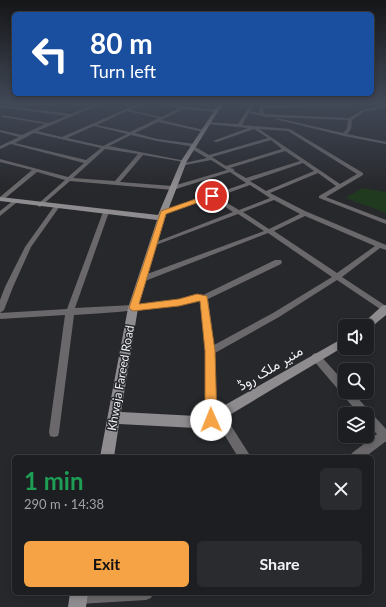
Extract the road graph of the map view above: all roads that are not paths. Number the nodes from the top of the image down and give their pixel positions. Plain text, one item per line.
1 (37, 130) edge
2 (80, 130) edge
3 (117, 130) edge
4 (139, 130) edge
5 (204, 130) edge
6 (245, 130) edge
7 (258, 130) edge
8 (290, 130) edge
9 (325, 130) edge
10 (348, 130) edge
11 (0, 131) edge
12 (34, 132) junction
13 (131, 134) junction
14 (344, 135) junction
15 (24, 137) junction
16 (63, 138) junction
17 (270, 139) junction
18 (215, 141) dead end
19 (11, 143) junction
20 (386, 143) edge
21 (193, 146) junction
22 (104, 147) junction
23 (0, 148) edge
24 (286, 149) junction
25 (141, 154) junction
26 (211, 157) junction
27 (304, 161) junction
28 (2, 162) edge
29 (87, 162) junction
30 (183, 163) junction
31 (229, 169) junction
32 (36, 170) junction
33 (318, 171) junction
34 (69, 178) junction
35 (249, 181) junction
36 (116, 183) junction
37 (340, 186) junction
38 (173, 188) junction
39 (266, 193) junction
40 (212, 196) junction
41 (275, 198) junction
42 (0, 199) edge
43 (14, 202) junction
44 (40, 205) junction
45 (57, 206) junction
46 (106, 212) junction
47 (238, 212) junction
48 (306, 213) junction
49 (0, 214) edge
50 (162, 215) junction
51 (386, 222) edge
52 (269, 231) junction
53 (154, 244) junction
54 (383, 246) edge
55 (278, 262) dead end
56 (337, 277) junction
57 (142, 280) junction
58 (204, 298) junction
59 (133, 308) junction
60 (0, 310) edge
61 (386, 310) edge
62 (70, 311) junction
63 (0, 316) edge
64 (374, 319) edge
65 (338, 345) edge
66 (210, 351) junction
67 (316, 357) junction
68 (338, 382) edge
69 (353, 399) edge
70 (359, 407) edge
71 (115, 418) junction
72 (215, 418) junction
73 (374, 423) edge
74 (54, 432) dead end
75 (385, 435) edge
76 (107, 455) edge
77 (244, 455) edge
78 (359, 455) edge
79 (123, 595) edge
80 (78, 599) edge

1 - 12 street
2 - 16 street
3 - 13 street
4 - 13 street
5 - 21 main road, Khwaja Fareed Road
6 - 18 street
7 - 17 street
8 - 37 street
9 - 14 street
10 - 14 street
11 - 15 street
12 - 15 street
12 - 16 street
13 - 21 street
13 - 22 street
14 - 20 street
15 - 19 street
16 - 22 street
17 - 24 street
17 - 26 street
19 - 23 street
19 - 29 street
21 - 26 street
21 - 30 main road, Khwaja Fareed Road
22 - 25 street
22 - 29 street
24 - 27 street
24 - 31 street
25 - 30 street
25 - 36 street
26 - 30 street
26 - 31 street
27 - 33 street
27 - 35 street
28 - 32 street
29 - 34 street
30 - 38 main road, Khwaja Fareed Road
31 - 35 street
31 - 38 street
32 - 34 street
32 - 42 street
33 - 37 street
33 - 39 street
34 - 36 street
34 - 44 street
35 - 39 street
35 - 40 street
36 - 38 street
37 - 51 street
38 - 50 main road, Khwaja Fareed Road
39 - 41 street
40 - 47 street
40 - 50 street
41 - 47 street
41 - 48 street
42 - 43 main road
43 - 44 main road
43 - 49 street
44 - 45 main road
45 - 46 main road
45 - 60 street
46 - 50 main road
46 - 62 street
47 - 52 street
47 - 53 street
48 - 52 street
48 - 54 street
50 - 53 main road, Khwaja Fareed Road
52 - 56 street
52 - 57 street
53 - 57 main road, Khwaja Fareed Road
54 - 56 street
55 - 58 street
56 - 61 street
56 - 66 street
57 - 59 main road, Khwaja Fareed Road
58 - 59 street
58 - 66 street
59 - 62 street
59 - 71 main road, Khwaja Fareed Road
61 - 64 main road
62 - 63 street
62 - 74 street
65 - 67 main road, منیر ملک روڈ
66 - 72 street
67 - 68 street
67 - 72 main road, منیر ملک روڈ
69 - 70 street
71 - 72 main road, منیر ملک روڈ
71 - 76 main road, Khwaja Fareed Road
72 - 77 street
73 - 75 street
75 - 78 street
79 - 80 street

